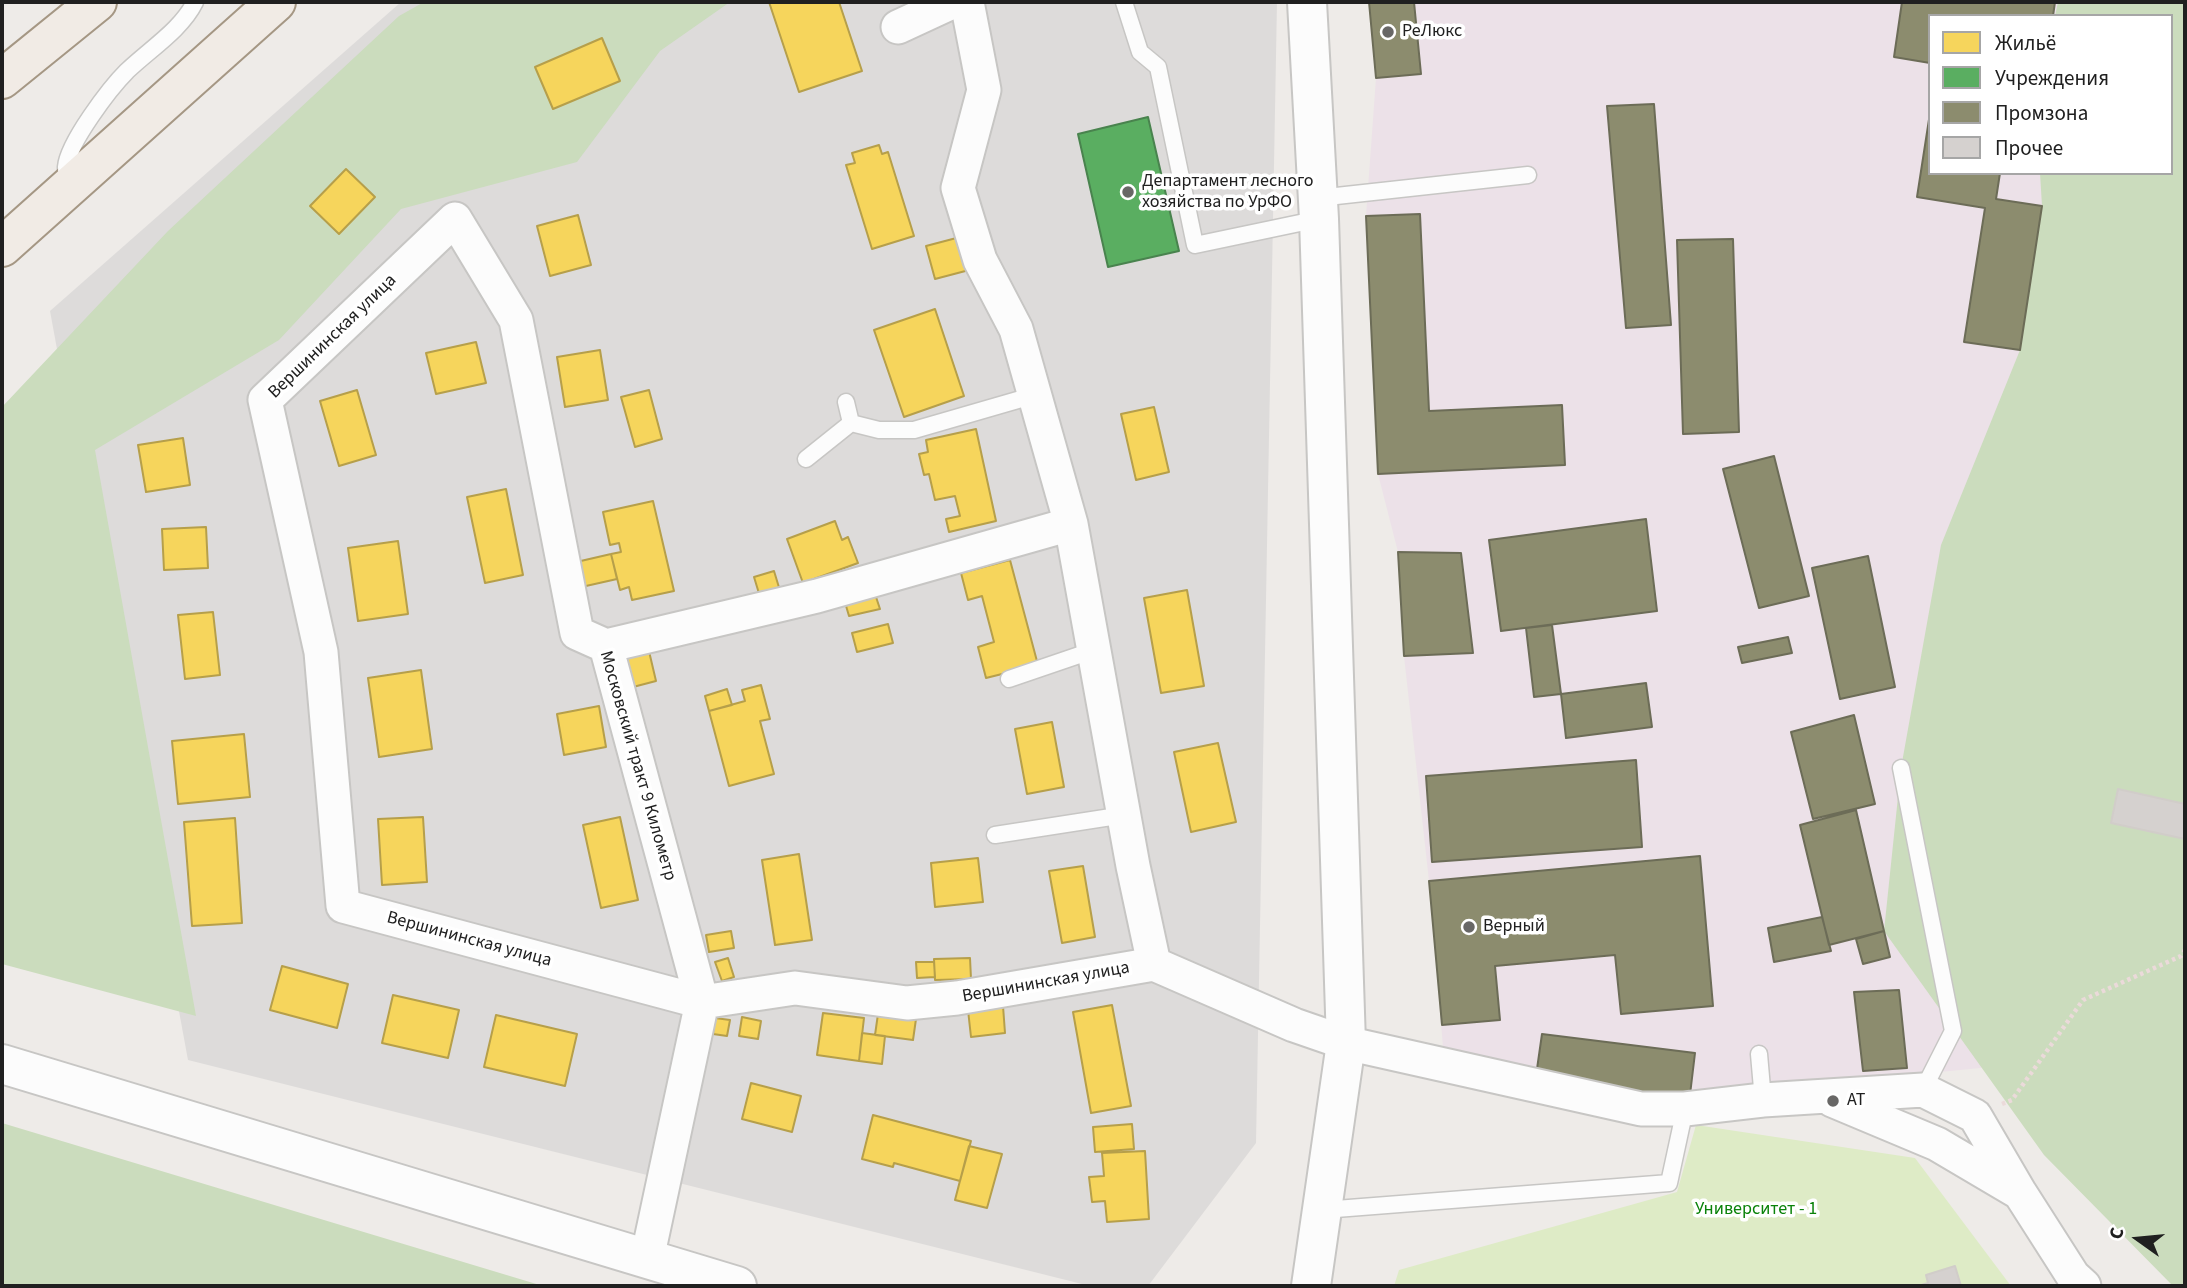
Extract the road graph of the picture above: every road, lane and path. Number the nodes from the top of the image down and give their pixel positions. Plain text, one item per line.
1 (97, 2) edge
2 (195, 2) edge
3 (276, 2) edge
4 (952, 2) edge
5 (967, 2) edge
6 (1124, 2) edge
7 (1307, 2) edge
8 (898, 27) dead end
9 (2, 79) edge
10 (1528, 175) dead end
11 (69, 189) junction
12 (1318, 208) junction
13 (455, 219) joint
14 (2, 247) edge
15 (1035, 395) junction
16 (846, 402) dead end
17 (851, 423) junction
18 (807, 459) dead end
19 (1071, 524) junction
20 (606, 646) junction
21 (1094, 650) junction
22 (1009, 678) dead end
23 (1901, 768) dead end
24 (1124, 814) junction
25 (995, 835) dead end
26 (2185, 950) edge
27 (1154, 964) junction
28 (702, 1002) junction
29 (1346, 1043) junction
30 (1759, 1054) dead end
31 (2, 1064) edge
32 (1923, 1090) junction
33 (1826, 1098) junction
34 (1763, 1100) junction
35 (1685, 1109) junction
36 (1975, 1116) junction
37 (2020, 1194) junction
38 (1323, 1210) junction
39 (647, 1259) junction
40 (737, 1286) edge
41 (1311, 1286) edge
42 (2084, 1286) edge

1 - 9 main road
2 - 11 lane
3 - 11 main road
4 - 8 street
5 - 15 street
6 - 12 lane
7 - 12 street
10 - 12 lane
11 - 14 main road
12 - 29 street
13 - 20 street, Московский тракт 9 Километр
13 - 28 street, Вершининская улица
15 - 17 lane
15 - 19 street
16 - 17 lane
17 - 18 lane
19 - 20 street
19 - 21 street
20 - 28 street, Московский тракт 9 Километр
21 - 22 lane
21 - 24 street
23 - 32 lane
24 - 25 lane
24 - 27 street
26 - 36 path
27 - 28 street, Вершининская улица
27 - 29 street, Вершининская улица
28 - 39 street, Московский тракт 9 Километр
29 - 35 street, Вершининская улица
29 - 38 street
30 - 34 lane
31 - 39 street
32 - 33 street, Вершининская улица
32 - 36 street
33 - 34 street, Вершининская улица
33 - 37 street
34 - 35 street, Вершининская улица
35 - 38 lane
36 - 37 street
37 - 42 street
38 - 41 street
39 - 40 street

